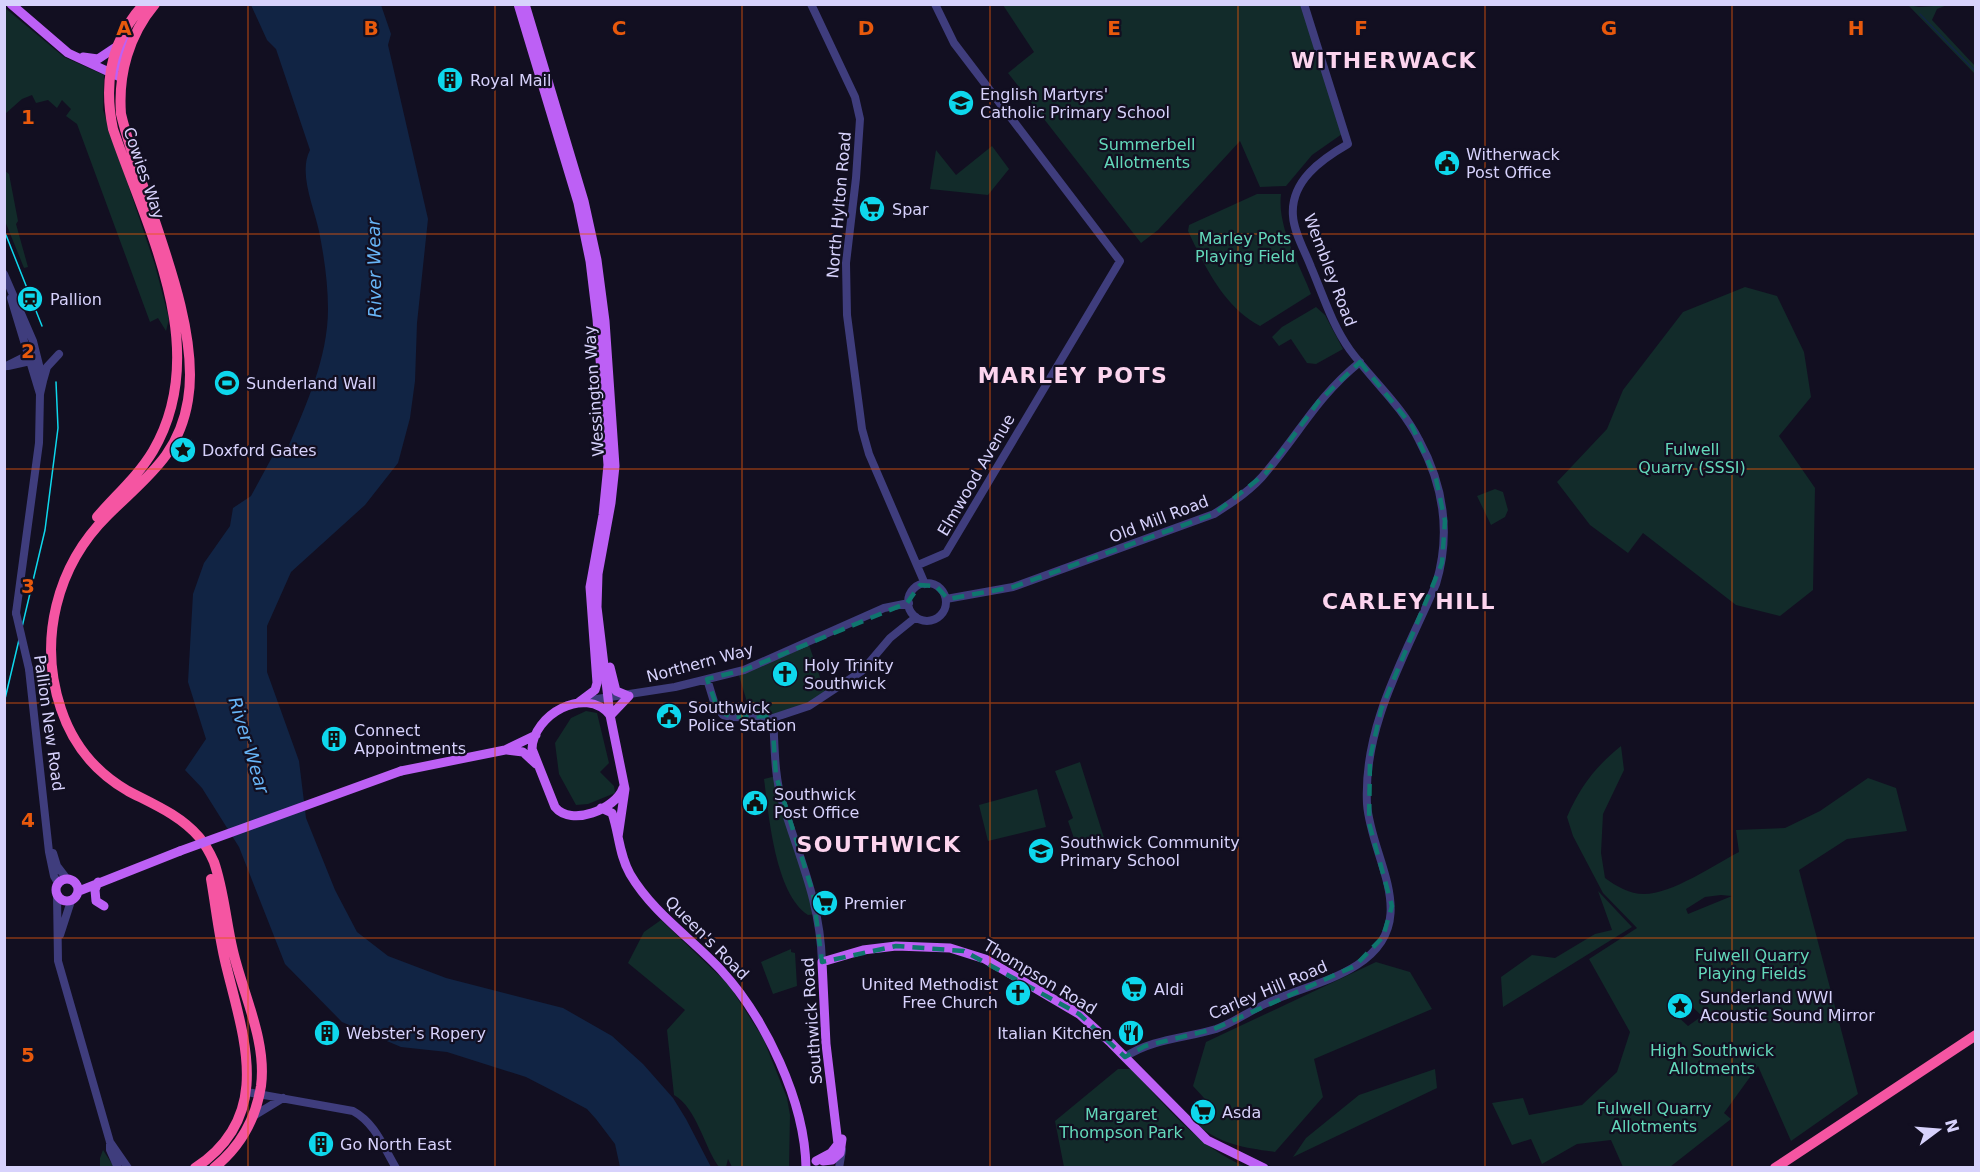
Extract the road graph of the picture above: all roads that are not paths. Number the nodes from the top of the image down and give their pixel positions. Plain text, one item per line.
1 (11, 4) edge
2 (518, 4) edge
3 (525, 4) edge
4 (811, 4) edge
5 (935, 4) edge
6 (1304, 4) edge
7 (150, 6) edge
8 (116, 47) junction
9 (64, 50) junction
10 (109, 72) junction
11 (122, 78) junction
12 (4, 274) edge
13 (10, 286) junction
14 (59, 354) dead end
15 (36, 355) junction
16 (184, 359) junction
17 (1360, 362) junction
18 (6, 366) edge
19 (43, 381) junction
20 (40, 394) junction
21 (918, 565) junction
22 (925, 584) junction
23 (946, 599) junction
24 (909, 603) junction
25 (916, 617) junction
26 (599, 628) junction
27 (707, 679) junction
28 (628, 696) junction
29 (608, 697) junction
30 (579, 702) junction
31 (610, 715) junction
32 (773, 718) junction
33 (536, 735) junction
34 (505, 750) junction
35 (540, 769) junction
36 (624, 783) junction
37 (601, 808) junction
38 (618, 837) junction
39 (119, 872) junction
40 (98, 882) junction
41 (70, 884) junction
42 (57, 895) junction
43 (71, 901) junction
44 (104, 906) dead end
45 (58, 942) junction
46 (1379, 945) joint
47 (822, 962) junction
48 (1976, 1035) edge
49 (1125, 1057) junction
50 (247, 1092) junction
51 (259, 1094) junction
52 (286, 1098) junction
53 (251, 1119) junction
54 (110, 1142) junction
55 (839, 1150) junction
56 (809, 1164) edge
57 (118, 1167) edge
58 (128, 1167) edge
59 (195, 1167) edge
60 (215, 1167) edge
61 (396, 1167) edge
62 (838, 1167) edge
63 (1264, 1167) edge
64 (1775, 1167) edge

1 - 9 main road
2 - 30 main road, Wessington Way
3 - 26 main road, Wessington Way
4 - 21 street, North Hylton Road
5 - 21 street, Elmwood Avenue
6 - 17 street, Wembley Road
7 - 8 highway, Cowies Way
7 - 10 main road
7 - 11 highway, Cowies Way
8 - 9 main road
8 - 10 highway, Cowies Way
9 - 10 main road
10 - 11 main road
10 - 16 highway, Cowies Way
11 - 16 highway, Cowies Way
12 - 13 street
13 - 15 street
13 - 15 street
14 - 19 street
15 - 18 street
15 - 19 street, Pallion New Road
15 - 20 street, Pallion New Road
16 - 50 highway
16 - 51 highway
17 - 23 street, Old Mill Road
17 - 46 street, Wembley Road
19 - 20 street, Pallion New Road
20 - 41 street, Pallion New Road, bridge
21 - 22 street, North Hylton Road
22 - 23 street
22 - 24 street
23 - 25 street
24 - 25 street
24 - 27 street, Northern Way
25 - 32 street
26 - 28 main road
26 - 29 main road, Wessington Way
27 - 28 street, Northern Way
27 - 32 street
28 - 29 street, Northern Way
28 - 31 main road
29 - 30 street, Northern Way
29 - 31 main road, Wessington Way
30 - 31 main road
30 - 33 main road, Northern Way
31 - 36 main road, Wessington Way
32 - 47 street, Southwick Road
33 - 34 main road, Northern Way
33 - 35 main road, Northern Way
34 - 35 main road
34 - 39 main road, Northern Way, bridge
35 - 37 main road
36 - 37 main road
36 - 38 main road, Wessington Way
37 - 38 main road, Queen's Road
38 - 56 main road, Queen's Road
39 - 40 main road
39 - 41 main road
40 - 41 main road
40 - 44 main road
41 - 42 main road
41 - 43 main road
42 - 43 main road
42 - 45 street
43 - 45 street
45 - 54 street
46 - 49 street, Carley Hill Road
47 - 49 main road, Thompson Road
47 - 55 main road, Southwick Road
48 - 64 highway
49 - 63 main road, Thompson Road
50 - 51 street
50 - 59 highway
51 - 52 street
51 - 53 highway
52 - 53 street
52 - 61 street
53 - 60 highway
54 - 57 street
54 - 58 street
55 - 56 main road
55 - 62 street

